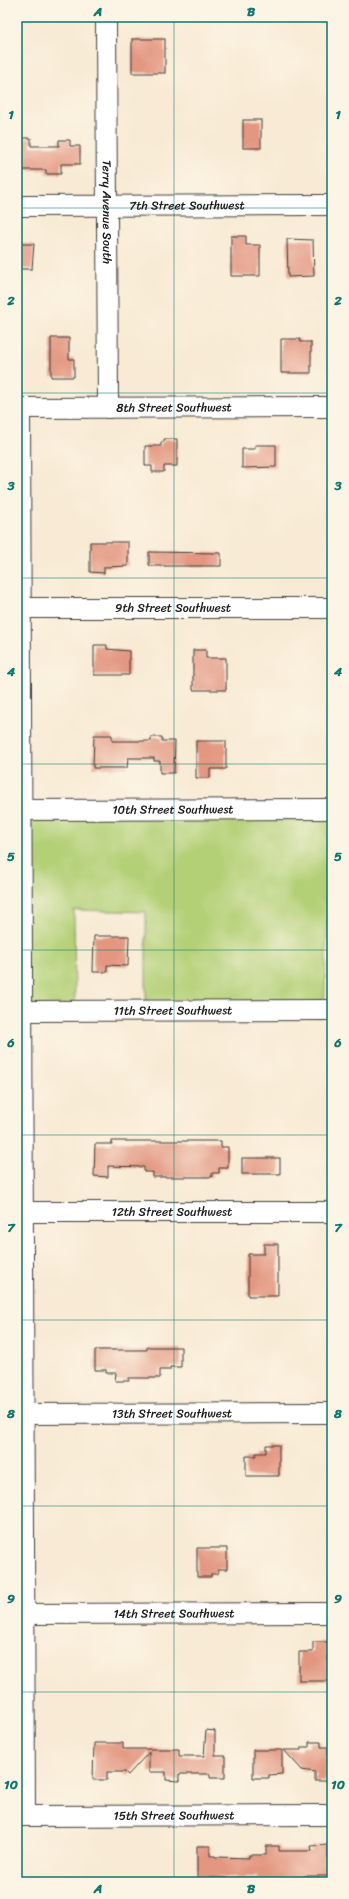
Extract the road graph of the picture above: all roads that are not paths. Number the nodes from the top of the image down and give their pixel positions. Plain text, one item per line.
1 (106, 17) edge
2 (332, 205) edge
3 (17, 206) edge
4 (107, 206) junction
5 (332, 407) edge
6 (19, 408) edge
7 (108, 408) junction
8 (19, 608) edge
9 (329, 608) dead end
10 (329, 809) dead end
11 (19, 810) edge
12 (329, 1010) dead end
13 (20, 1011) edge
14 (20, 1212) edge
15 (327, 1212) dead end
16 (326, 1413) dead end
17 (20, 1414) edge
18 (331, 1613) dead end
19 (21, 1614) edge
20 (331, 1815) edge
21 (21, 1816) edge

1 - 4 street, Terry Avenue South
2 - 4 street, 7th Street Southwest
3 - 4 street, 7th Street Southwest
4 - 7 street, Terry Avenue South
5 - 7 street, 8th Street Southwest
6 - 7 street, 8th Street Southwest
6 - 8 street
8 - 9 street, 9th Street Southwest
8 - 11 street
10 - 11 street, 10th Street Southwest
11 - 13 street
12 - 13 street, 11th Street Southwest
13 - 14 street
14 - 15 street, 12th Street Southwest
14 - 17 street
16 - 17 street, 13th Street Southwest
17 - 19 street
18 - 19 street, 14th Street Southwest
19 - 21 street
20 - 21 street, 15th Street Southwest

